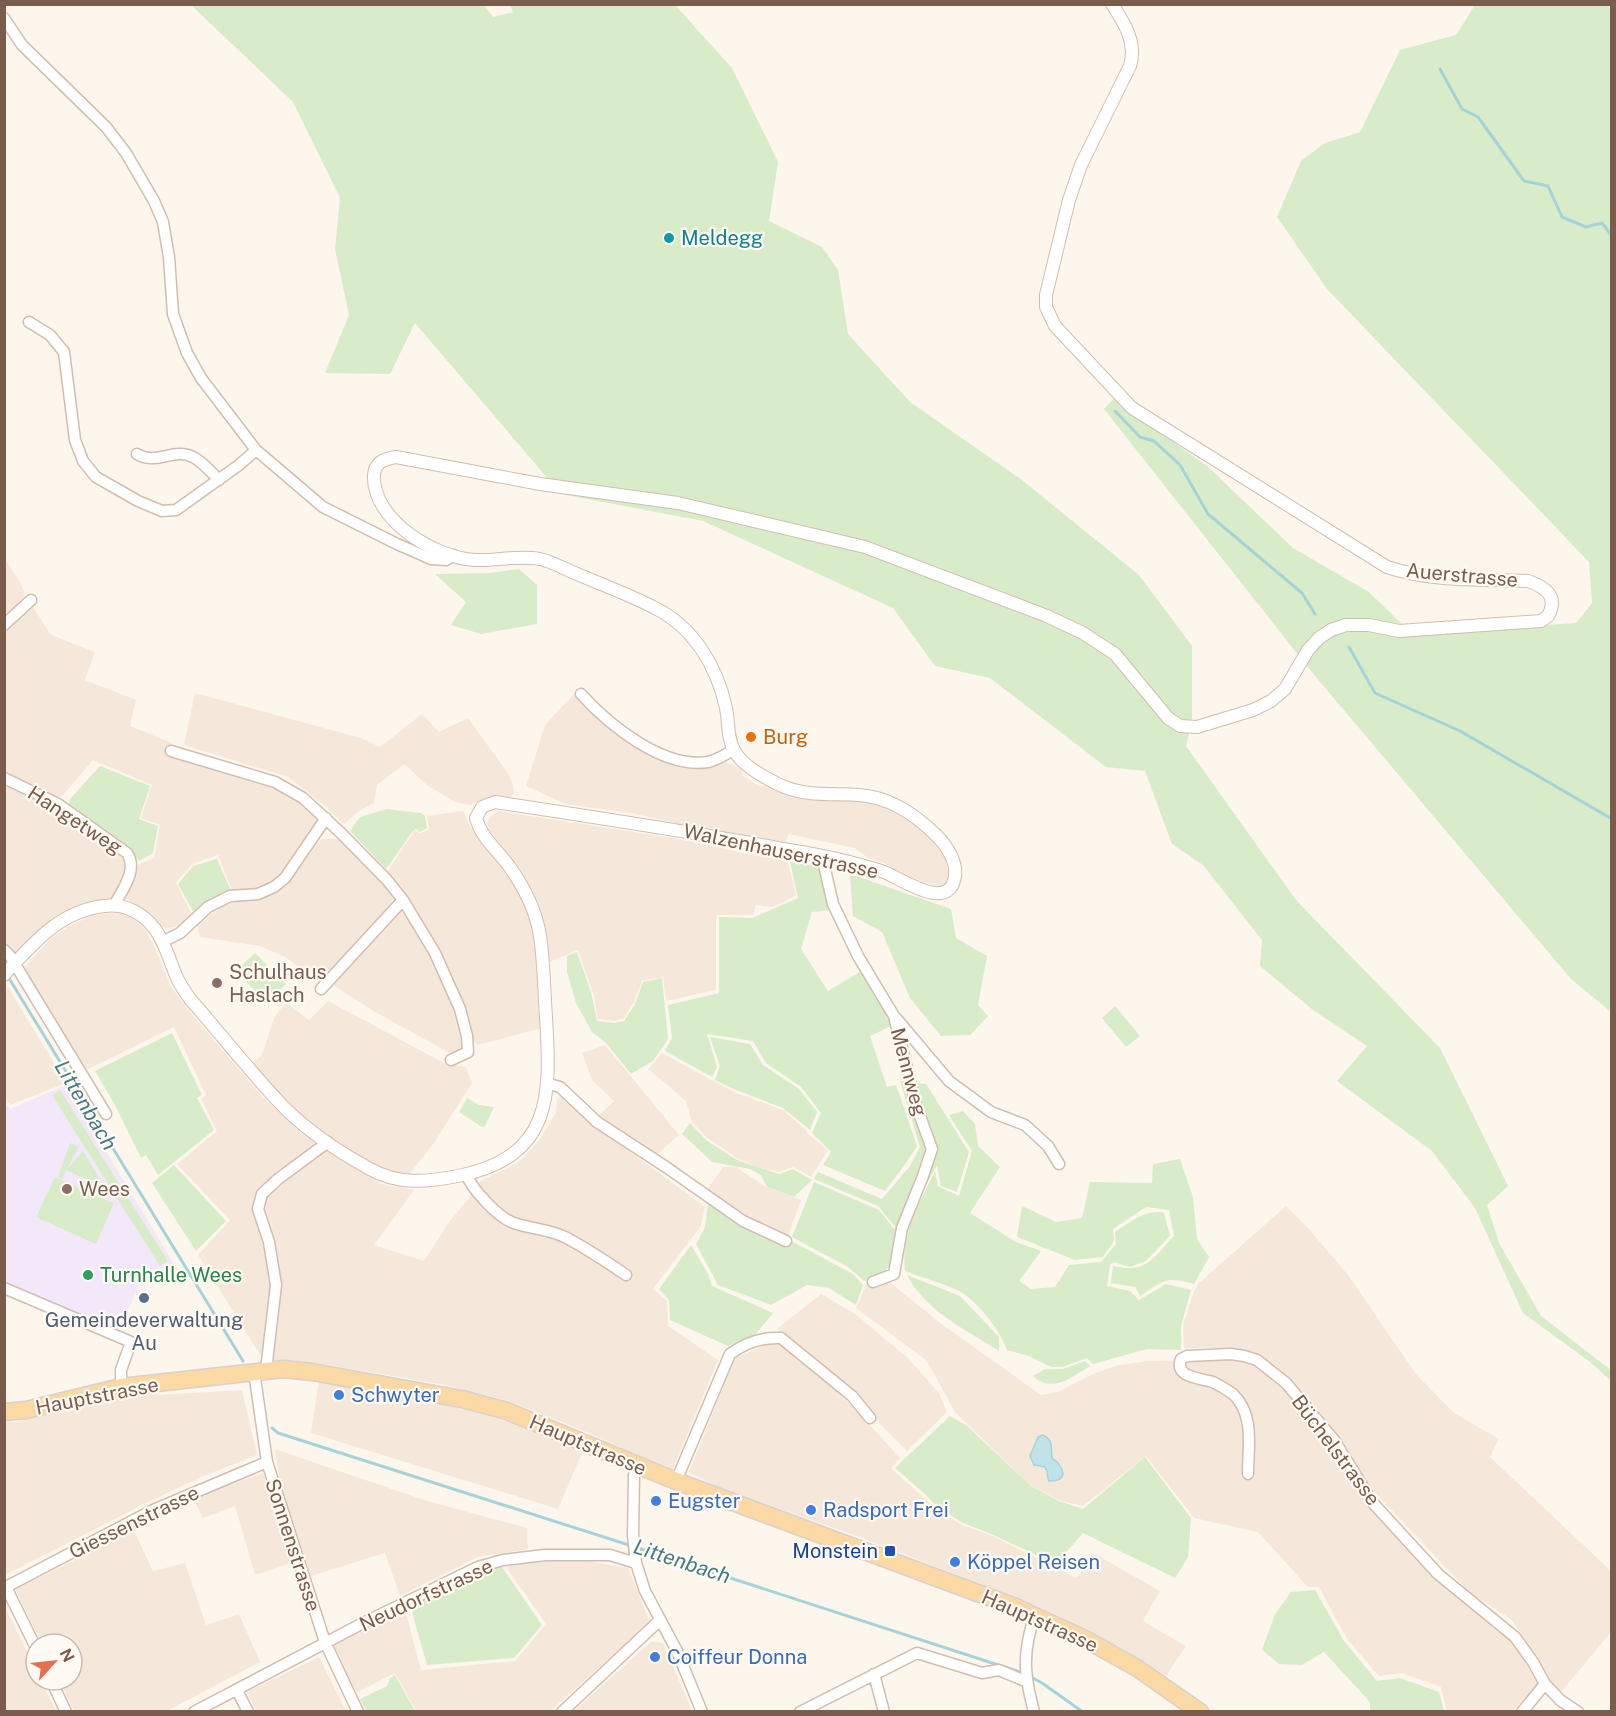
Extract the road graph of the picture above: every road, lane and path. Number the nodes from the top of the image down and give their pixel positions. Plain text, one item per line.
1 (1112, 4) edge
2 (4, 18) edge
3 (29, 322) dead end
4 (256, 450) junction
5 (137, 454) dead end
6 (219, 480) junction
7 (454, 555) junction
8 (31, 600) dead end
9 (4, 624) edge
10 (581, 694) dead end
11 (733, 750) junction
12 (171, 751) dead end
13 (4, 778) edge
14 (326, 818) junction
15 (825, 857) junction
16 (403, 900) junction
17 (115, 904) junction
18 (162, 942) junction
19 (4, 950) edge
20 (10, 969) edge
21 (321, 989) dead end
22 (894, 1016) junction
23 (451, 1060) dead end
24 (549, 1084) junction
25 (106, 1114) dead end
26 (328, 1142) junction
27 (1059, 1164) dead end
28 (466, 1174) junction
29 (786, 1241) dead end
30 (626, 1275) dead end
31 (873, 1282) dead end
32 (4, 1288) edge
33 (260, 1371) junction
34 (121, 1387) junction
35 (4, 1412) edge
36 (870, 1418) dead end
37 (267, 1462) junction
38 (637, 1466) junction
39 (1248, 1474) dead end
40 (676, 1481) junction
41 (635, 1560) junction
42 (5, 1587) edge
43 (1035, 1615) junction
44 (660, 1620) junction
45 (28, 1632) edge
46 (325, 1642) junction
47 (874, 1674) junction
48 (1025, 1681) junction
49 (1545, 1684) junction
50 (237, 1690) junction
51 (57, 1692) edge
52 (66, 1712) edge
53 (194, 1712) edge
54 (248, 1712) edge
55 (358, 1712) edge
56 (562, 1712) edge
57 (702, 1712) edge
58 (800, 1712) edge
59 (884, 1712) edge
60 (1034, 1712) edge
61 (1200, 1712) edge
62 (1522, 1712) edge
63 (1578, 1712) edge

1 - 7 street, Auerstrasse
2 - 4 street
3 - 6 street
4 - 6 street
4 - 7 street
5 - 6 street
7 - 11 street
8 - 9 street
10 - 11 street
11 - 15 street, Walzenhauserstrasse
12 - 14 street
13 - 17 street, Hangetweg
14 - 16 street
14 - 18 street
15 - 22 street, Mennweg
15 - 24 street, Walzenhauserstrasse
16 - 21 street
16 - 23 street
17 - 18 street, Walzenhauserstrasse
17 - 20 street
18 - 26 street, Walzenhauserstrasse
19 - 20 street
20 - 25 street
22 - 27 street
22 - 31 street, Mennweg
24 - 28 street, Walzenhauserstrasse
24 - 29 street
26 - 28 street, Walzenhauserstrasse
26 - 33 street, Sonnenstrasse
28 - 30 street
32 - 34 street
33 - 34 main road, Hauptstrasse
33 - 37 street, Sonnenstrasse
33 - 38 main road, Hauptstrasse
34 - 35 main road, Hauptstrasse
36 - 40 street
37 - 42 street, Giessenstrasse
37 - 46 street, Sonnenstrasse
38 - 40 main road, Hauptstrasse
38 - 41 street
39 - 49 street, Büchelstrasse
40 - 43 main road, Hauptstrasse
41 - 44 street
41 - 46 street, Neudorfstrasse
42 - 45 street
43 - 48 street
43 - 61 main road, Hauptstrasse
44 - 56 street
44 - 57 street
46 - 50 street, Neudorfstrasse
46 - 55 street, Sonnenstrasse
47 - 48 street
47 - 58 street
47 - 59 street
48 - 60 street
49 - 62 street
49 - 63 street, Büchelstrasse
50 - 53 street, Neudorfstrasse
50 - 54 street
51 - 52 street

